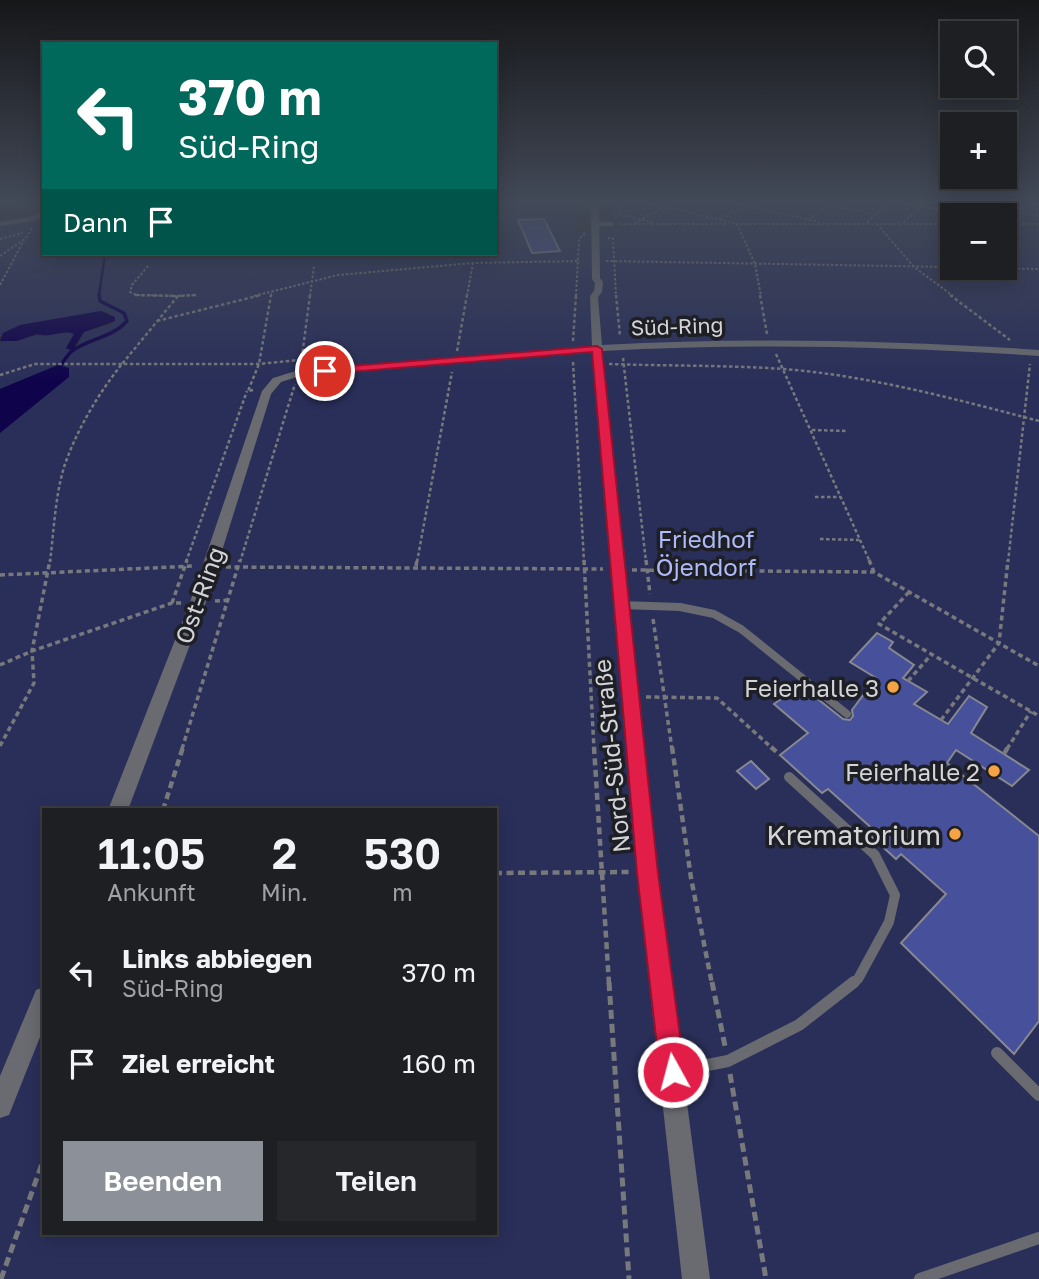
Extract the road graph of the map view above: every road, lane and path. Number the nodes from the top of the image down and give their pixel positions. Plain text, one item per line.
1 (578, 261) edge
2 (595, 261) edge
3 (614, 261) edge
4 (11, 262) edge
5 (542, 262) edge
6 (646, 262) edge
7 (909, 262) edge
8 (473, 263) junction
9 (755, 264) junction
10 (148, 266) dead end
11 (314, 266) dead end
12 (914, 267) junction
13 (940, 267) edge
14 (1017, 269) edge
15 (1039, 269) edge
16 (312, 282) junction
17 (0, 285) edge
18 (178, 296) junction
19 (195, 296) dead end
20 (155, 322) junction
21 (631, 335) dead end
22 (618, 336) junction
23 (770, 343) junction
24 (620, 347) junction
25 (597, 349) junction
26 (574, 350) junction
27 (1018, 351) junction
28 (1039, 353) edge
29 (454, 359) junction
30 (302, 360) junction
31 (122, 364) junction
32 (1039, 365) edge
33 (299, 373) junction
34 (0, 375) edge
35 (277, 380) joint
36 (248, 391) dead end
37 (812, 430) junction
38 (848, 431) dead end
39 (814, 497) dead end
40 (841, 497) junction
41 (820, 539) dead end
42 (860, 540) junction
43 (185, 566) junction
44 (210, 566) junction
45 (416, 566) junction
46 (239, 568) junction
47 (584, 568) junction
48 (617, 570) junction
49 (647, 571) junction
50 (874, 572) junction
51 (48, 573) junction
52 (0, 575) edge
53 (909, 592) junction
54 (230, 600) junction
55 (198, 602) junction
56 (172, 603) junction
57 (621, 605) junction
58 (652, 606) junction
59 (999, 643) junction
60 (32, 651) junction
61 (931, 654) junction
62 (0, 665) edge
63 (1039, 666) edge
64 (972, 678) junction
65 (908, 681) dead end
66 (630, 696) junction
67 (664, 697) junction
68 (1031, 711) junction
69 (847, 714) dead end
70 (1039, 716) edge
71 (941, 720) dead end
72 (0, 746) edge
73 (1004, 754) dead end
74 (780, 755) dead end
75 (789, 777) dead end
76 (119, 808) edge
77 (164, 808) edge
78 (601, 872) junction
79 (497, 873) edge
80 (647, 873) junction
81 (42, 1003) edge
82 (997, 1053) dead end
83 (728, 1061) junction
84 (673, 1072) junction
85 (1039, 1094) edge
86 (0, 1106) edge
87 (42, 1164) edge
88 (1038, 1235) edge
89 (1, 1279) edge
90 (629, 1279) edge
91 (696, 1279) edge
92 (766, 1279) edge
93 (920, 1279) edge

1 - 26 path
2 - 25 street, Nord-Süd-Straße
3 - 22 path
4 - 17 path
5 - 8 path
6 - 9 path
7 - 12 path
8 - 16 path
8 - 29 path
9 - 12 path
9 - 23 path
10 - 18 path
11 - 16 path
12 - 13 path
12 - 27 path
14 - 15 path
16 - 20 path
16 - 30 path
18 - 19 path
18 - 20 path
20 - 31 path
21 - 22 path
22 - 24 path
23 - 24 street, Süd-Ring
23 - 27 street, Süd-Ring
23 - 37 path
24 - 25 street, Süd-Ring
24 - 49 path
25 - 26 street, Süd-Ring
25 - 48 street, Nord-Süd-Straße
26 - 29 street, Süd-Ring
26 - 47 path
27 - 28 street, Süd-Ring
29 - 33 street, Süd-Ring
29 - 45 path
30 - 31 path
30 - 33 path
31 - 34 path
31 - 51 path
32 - 59 path
33 - 35 street, Süd-Ring
33 - 46 path
35 - 44 street, Ost-Ring
36 - 43 path
37 - 38 path
37 - 40 path
39 - 40 path
40 - 42 path
41 - 42 path
42 - 50 path
43 - 44 path
43 - 51 path
43 - 56 path
44 - 46 path
44 - 55 street, Ost-Ring
45 - 46 path
45 - 47 path
46 - 54 path
47 - 48 path
47 - 78 path
48 - 49 path
48 - 57 street, Nord-Süd-Straße
49 - 50 path
49 - 58 path
50 - 53 path
51 - 52 path
51 - 60 path
53 - 59 path
53 - 61 path
54 - 55 path
54 - 77 path
55 - 56 path
55 - 76 street, Ost-Ring
56 - 60 path
57 - 58 lane
57 - 66 street, Nord-Süd-Straße
58 - 67 path
58 - 69 lane
59 - 63 path
59 - 64 path
60 - 62 path
60 - 72 path
61 - 64 path
61 - 65 path
64 - 68 path
64 - 71 path
66 - 67 path
66 - 80 street, Nord-Süd-Straße
67 - 74 path
67 - 83 path
68 - 70 path
68 - 73 path
75 - 83 lane
78 - 79 path
78 - 80 path
78 - 90 path
80 - 84 street, Nord-Süd-Straße
81 - 86 street
82 - 85 lane
83 - 84 lane
83 - 92 path
84 - 91 street, Nord-Süd-Straße
87 - 89 path
88 - 93 lane

